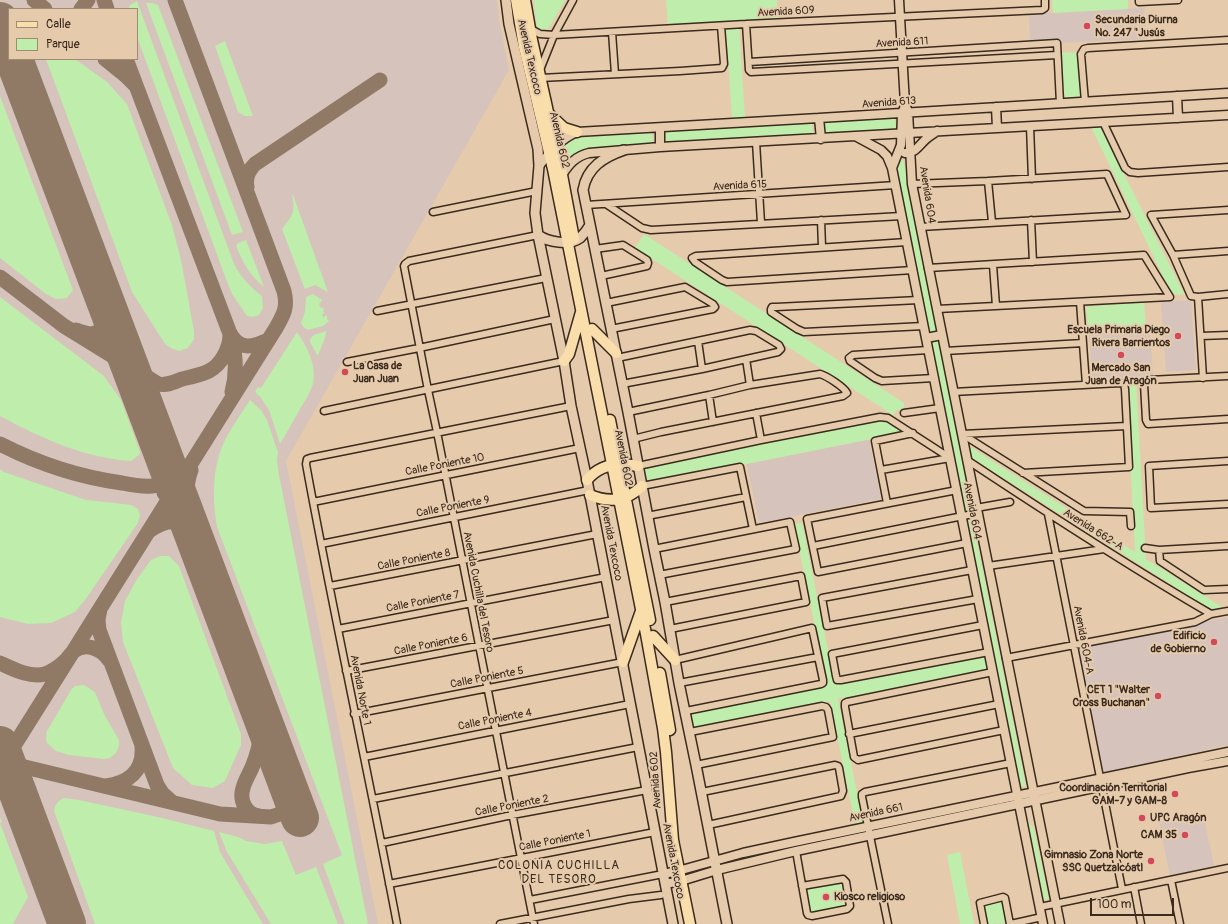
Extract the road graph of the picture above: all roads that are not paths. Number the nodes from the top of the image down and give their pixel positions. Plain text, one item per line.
1 (506, 0) edge
2 (516, 0) edge
3 (525, 0) edge
4 (573, 0) edge
5 (899, 0) edge
6 (1045, 0) edge
7 (1178, 0) edge
8 (1139, 1) edge
9 (900, 17) junction
10 (746, 24) junction
11 (721, 26) junction
12 (530, 28) junction
13 (612, 32) junction
14 (554, 35) junction
15 (1228, 40) edge
16 (903, 53) junction
17 (1057, 54) junction
18 (748, 62) junction
19 (904, 64) junction
20 (615, 74) junction
21 (540, 75) junction
22 (1228, 93) edge
23 (1177, 96) junction
24 (1084, 102) junction
25 (1060, 103) junction
26 (996, 107) junction
27 (548, 112) junction
28 (905, 113) junction
29 (1228, 115) edge
30 (819, 118) junction
31 (1178, 118) junction
32 (1103, 122) junction
33 (1030, 126) junction
34 (660, 128) junction
35 (997, 128) junction
36 (937, 131) junction
37 (577, 132) junction
38 (906, 133) junction
39 (857, 136) junction
40 (821, 139) junction
41 (756, 142) junction
42 (660, 147) junction
43 (553, 149) junction
44 (624, 150) junction
45 (898, 152) junction
46 (910, 154) junction
47 (539, 166) junction
48 (892, 168) junction
49 (1228, 168) edge
50 (562, 175) junction
51 (1032, 179) junction
52 (988, 182) junction
53 (912, 184) junction
54 (896, 185) junction
55 (537, 191) junction
56 (759, 194) junction
57 (606, 204) junction
58 (586, 205) junction
59 (1228, 210) edge
60 (433, 212) dead end
61 (902, 216) junction
62 (821, 220) junction
63 (1031, 220) junction
64 (992, 222) junction
65 (761, 223) junction
66 (590, 225) junction
67 (920, 226) junction
68 (538, 235) junction
69 (571, 241) junction
70 (907, 242) junction
71 (822, 247) junction
72 (595, 249) junction
73 (1228, 252) edge
74 (1173, 255) junction
75 (1033, 262) junction
76 (993, 265) junction
77 (928, 268) junction
78 (913, 270) junction
79 (601, 276) junction
80 (546, 278) junction
81 (1228, 294) edge
82 (1198, 297) junction
83 (919, 300) junction
84 (1080, 302) junction
85 (606, 303) junction
86 (411, 304) junction
87 (996, 306) junction
88 (937, 309) junction
89 (582, 310) junction
90 (376, 311) dead end
91 (555, 319) junction
92 (924, 326) junction
93 (592, 329) junction
94 (611, 329) junction
95 (942, 335) junction
96 (1228, 335) edge
97 (1201, 336) junction
98 (926, 338) junction
99 (698, 341) junction
100 (1083, 343) junction
101 (419, 348) junction
102 (928, 350) junction
103 (945, 351) junction
104 (616, 355) junction
105 (746, 359) junction
106 (564, 361) junction
107 (347, 362) dead end
108 (702, 368) junction
109 (1228, 376) edge
110 (934, 378) junction
111 (1203, 378) junction
112 (622, 384) junction
113 (1086, 384) junction
114 (750, 385) junction
115 (428, 390) junction
116 (953, 392) junction
117 (709, 396) junction
118 (571, 406) junction
119 (940, 408) junction
120 (324, 411) dead end
121 (628, 412) junction
122 (904, 413) dead end
123 (756, 414) junction
124 (1228, 419) edge
125 (713, 422) junction
126 (1127, 426) junction
127 (437, 432) junction
128 (913, 433) junction
129 (962, 434) junction
130 (633, 439) junction
131 (761, 440) junction
132 (580, 448) junction
133 (950, 458) junction
134 (967, 460) junction
135 (1228, 461) edge
136 (615, 464) junction
137 (638, 466) junction
138 (881, 470) junction
139 (1023, 474) junction
140 (445, 475) junction
141 (642, 486) junction
142 (589, 488) junction
143 (956, 490) junction
144 (746, 497) junction
145 (622, 498) junction
146 (313, 502) junction
147 (1010, 502) dead end
148 (887, 503) junction
149 (1228, 504) edge
150 (977, 510) junction
151 (1048, 514) junction
152 (647, 516) junction
153 (962, 516) junction
154 (454, 518) junction
155 (1131, 526) dead end
156 (754, 529) junction
157 (597, 534) junction
158 (967, 543) junction
159 (321, 544) junction
160 (812, 546) junction
161 (1228, 546) edge
162 (1146, 548) dead end
163 (654, 549) junction
164 (1104, 549) junction
165 (1159, 550) junction
166 (1056, 556) junction
167 (462, 560) junction
168 (988, 566) junction
169 (972, 570) junction
170 (659, 576) junction
171 (606, 577) junction
172 (330, 586) junction
173 (1228, 589) edge
174 (978, 599) junction
175 (665, 602) junction
176 (470, 603) junction
177 (641, 611) junction
178 (1228, 611) edge
179 (1211, 614) junction
180 (614, 620) junction
181 (983, 625) junction
182 (338, 629) junction
183 (670, 629) junction
184 (653, 636) junction
185 (1074, 645) junction
186 (479, 646) junction
187 (989, 652) junction
188 (818, 656) junction
189 (1006, 658) junction
190 (675, 660) junction
191 (623, 662) junction
192 (346, 671) junction
193 (993, 672) junction
194 (679, 684) junction
195 (487, 688) junction
196 (630, 704) junction
197 (999, 704) junction
198 (686, 711) junction
199 (354, 714) junction
200 (496, 730) junction
201 (1004, 730) junction
202 (690, 732) junction
203 (849, 734) junction
204 (638, 747) junction
205 (1228, 752) edge
206 (364, 756) junction
207 (1228, 761) edge
208 (1011, 763) junction
209 (696, 765) junction
210 (504, 774) junction
211 (1125, 778) junction
212 (1101, 782) junction
213 (647, 790) junction
214 (702, 792) junction
215 (1033, 792) junction
216 (1017, 795) junction
217 (373, 799) junction
218 (1035, 801) junction
219 (1019, 804) junction
220 (512, 816) junction
221 (708, 825) junction
222 (868, 826) junction
223 (655, 832) junction
224 (871, 836) junction
225 (382, 842) junction
226 (796, 851) junction
227 (521, 858) junction
228 (716, 865) junction
229 (1228, 868) edge
230 (663, 874) junction
231 (683, 875) junction
232 (1172, 880) junction
233 (389, 884) junction
234 (665, 884) junction
235 (802, 886) junction
236 (1134, 887) junction
237 (1122, 889) junction
238 (661, 894) dead end
239 (530, 900) junction
240 (1056, 903) junction
241 (1040, 907) junction
242 (1042, 920) edge
243 (533, 921) edge
244 (397, 924) edge
245 (500, 924) edge
246 (673, 924) edge
247 (690, 924) edge
248 (695, 924) edge
249 (727, 924) edge
250 (888, 924) edge
251 (984, 924) edge
252 (1011, 924) edge
253 (1060, 924) edge
254 (1141, 924) edge
255 (1180, 924) edge

1 - 47 main road, Avenida Texcoco
2 - 43 main road, Avenida 602
3 - 12 main road, Avenida 602
4 - 14 street
5 - 9 street, Avenida 604
6 - 9 street, Avenida 609
7 - 8 street
9 - 10 street, Avenida 609
9 - 16 street, Avenida 604
10 - 11 street, Avenida 609
10 - 18 street
11 - 13 street, Avenida 609
11 - 20 street
12 - 14 street, Avenida 609
12 - 21 main road, Avenida 602
13 - 14 street, Avenida 609
13 - 20 street
14 - 21 street
15 - 24 street
16 - 17 street, Avenida 611
16 - 18 street, Avenida 611
16 - 19 street, Avenida 604
17 - 19 street, Avenida 611
17 - 25 street
18 - 19 street, Avenida 611
19 - 28 street, Avenida 604
20 - 21 street
21 - 27 main road, Avenida 602
22 - 23 street, Avenida 613
23 - 24 street, Avenida 613
23 - 31 street
24 - 25 street, Avenida 613
25 - 26 street, Avenida 613
26 - 28 street, Avenida 613
26 - 35 street
27 - 37 main road
27 - 43 main road, Avenida 602
28 - 30 street, Avenida 613
28 - 38 street, Avenida 604
29 - 31 street
30 - 34 street, Avenida 613
30 - 40 street
31 - 32 street
32 - 33 street
32 - 49 street
33 - 35 street
33 - 51 street
34 - 37 street, Avenida 613
34 - 42 street
35 - 36 street
36 - 38 street
36 - 46 street
37 - 43 street, Avenida 613
38 - 39 street
38 - 45 street, Avenida 604
38 - 46 street, Avenida 604
39 - 40 street
39 - 48 street
40 - 41 street
41 - 42 street
41 - 56 street
42 - 44 street
43 - 47 street
43 - 50 main road, Avenida 602
43 - 69 main road, Avenida 602
44 - 50 street
44 - 58 main road, Avenida 602
45 - 46 street
45 - 48 street, Avenida 604
46 - 53 street, Avenida 604
47 - 55 main road, Avenida Texcoco
48 - 54 street, Avenida 604
50 - 69 main road, Avenida 602
51 - 52 street
51 - 63 street
52 - 53 street
52 - 64 street
53 - 67 street, Avenida 604
54 - 56 street, Avenida 615
54 - 61 street, Avenida 604
55 - 60 street
55 - 68 main road, Avenida Texcoco
56 - 57 street, Avenida 615
56 - 65 street
57 - 58 street, Avenida 615
57 - 65 street
58 - 66 main road, Avenida 602
59 - 74 street
61 - 62 street
61 - 70 street, Avenida 604
62 - 65 street
62 - 71 street
63 - 64 street
63 - 75 street
64 - 67 street
66 - 69 main road
66 - 72 main road, Avenida 602
67 - 77 street, Avenida 604
68 - 69 main road
68 - 80 main road, Avenida Texcoco
68 - 86 street, Avenida Cuchilla del Tesoro
69 - 89 main road, Avenida 602
69 - 93 main road, Avenida 602
70 - 71 street
70 - 78 street, Avenida 604
71 - 78 street
72 - 79 main road, Avenida 602
72 - 79 street
73 - 74 street
74 - 82 street
75 - 76 street
75 - 84 street
76 - 77 street
76 - 87 street
77 - 88 street, Avenida 604
78 - 83 street, Avenida 604
79 - 85 main road, Avenida 602
80 - 86 street
80 - 91 main road, Avenida Texcoco
81 - 82 street
82 - 97 street
83 - 92 street, Avenida 604
83 - 92 street
84 - 87 street
84 - 100 street
85 - 94 main road, Avenida 602
85 - 94 street
86 - 90 street
86 - 101 street, Avenida Cuchilla del Tesoro
87 - 88 street
88 - 95 street, Avenida 604
89 - 106 main road
89 - 136 main road, Avenida 602
91 - 101 street
91 - 106 main road, Avenida Texcoco
92 - 98 street, Avenida 604
93 - 104 main road
93 - 136 main road, Avenida 602
94 - 104 main road, Avenida 602
95 - 98 street
95 - 103 street, Avenida 604
96 - 97 street
97 - 111 street
98 - 102 street, Avenida 604
99 - 104 street
99 - 105 street
99 - 108 street
100 - 103 street
100 - 113 street
101 - 107 street
101 - 115 street, Avenida Cuchilla del Tesoro
102 - 110 street, Avenida 604
102 - 110 street
103 - 116 street, Avenida 604
104 - 112 main road, Avenida 602
105 - 108 street
105 - 114 street
106 - 115 street
106 - 118 main road, Avenida Texcoco
108 - 112 street
109 - 111 street
110 - 119 street, Avenida 604
111 - 124 street
112 - 121 main road, Avenida 602
113 - 116 street
113 - 126 street
114 - 117 street
114 - 123 street
115 - 120 street
115 - 127 street, Avenida Cuchilla del Tesoro
116 - 129 street, Avenida 604
117 - 121 street
117 - 125 street
118 - 127 street
118 - 132 main road, Avenida Texcoco
119 - 122 street
119 - 133 street, Avenida 604
121 - 130 main road, Avenida 602
123 - 125 street
123 - 131 street
125 - 130 street
126 - 129 street
126 - 139 street
127 - 140 street, Avenida Cuchilla del Tesoro
127 - 146 street, Avenida Norte 1
128 - 131 street
128 - 133 street
128 - 138 street
129 - 134 street, Avenida 604
129 - 139 street
130 - 137 main road, Avenida 602
131 - 137 street
132 - 140 street, Calle Poniente 10
132 - 142 main road, Avenida Texcoco
133 - 138 street
133 - 143 street, Avenida 604
134 - 150 street, Avenida 604
134 - 151 street, Avenida 662-A
135 - 149 street
136 - 137 main road
136 - 142 main road
136 - 145 main road, Avenida 602
137 - 141 main road, Avenida 602
138 - 148 street
139 - 155 street
140 - 146 street, Calle Poniente 10
140 - 154 street, Avenida Cuchilla del Tesoro
141 - 144 street
141 - 145 main road
141 - 152 main road, Avenida 602
142 - 145 main road
142 - 154 street, Calle Poniente 9
142 - 157 main road, Avenida Texcoco
143 - 148 street
143 - 153 street, Avenida 604
144 - 152 street
144 - 156 street
145 - 177 main road, Avenida 602
145 - 184 main road, Avenida 602
146 - 159 street, Avenida Norte 1
147 - 150 street
148 - 160 street
150 - 153 street
150 - 168 street, Avenida 604
151 - 164 street, Avenida 662-A
151 - 166 street, Avenida 604-A
152 - 163 main road, Avenida 602
153 - 158 street, Avenida 604
153 - 160 street
154 - 159 street, Calle Poniente 9
154 - 167 street, Avenida Cuchilla del Tesoro
156 - 163 street
156 - 170 street
157 - 167 street, Calle Poniente 8
157 - 171 main road, Avenida Texcoco
158 - 160 street
158 - 169 street, Avenida 604
159 - 172 street, Avenida Norte 1
161 - 165 street
162 - 165 street
163 - 170 main road, Avenida 602
164 - 166 street
164 - 179 street, Avenida 662-A
165 - 173 street
166 - 168 street
166 - 185 street, Avenida 604-A
167 - 172 street, Calle Poniente 8
167 - 176 street, Avenida Cuchilla del Tesoro
168 - 189 street, Avenida 604
169 - 174 street, Avenida 604
169 - 174 street
170 - 175 main road, Avenida 602
171 - 176 street, Calle Poniente 7
171 - 180 main road, Avenida Texcoco
172 - 182 street, Avenida Norte 1
174 - 181 street, Avenida 604
175 - 183 main road, Avenida 602
175 - 183 street
176 - 182 street, Calle Poniente 7
176 - 186 street, Avenida Cuchilla del Tesoro
177 - 191 main road
177 - 231 main road, Avenida 602
178 - 179 street
179 - 185 street
180 - 186 street, Calle Poniente 6
180 - 191 main road, Avenida Texcoco
181 - 187 street, Avenida 604
181 - 187 street
182 - 192 street, Avenida Norte 1
183 - 190 main road, Avenida 602
184 - 190 main road
184 - 231 main road, Avenida 602
185 - 189 street
185 - 212 street, Avenida 604-A
186 - 192 street, Calle Poniente 6
186 - 195 street, Avenida Cuchilla del Tesoro
187 - 193 street, Avenida 604
188 - 190 street
188 - 194 street
188 - 198 street
189 - 215 street, Avenida 604
190 - 194 main road, Avenida 602
191 - 195 street, Calle Poniente 5
191 - 196 main road, Avenida Texcoco
192 - 199 street, Avenida Norte 1
193 - 197 street, Avenida 604
193 - 203 street
194 - 198 main road, Avenida 602
195 - 199 street, Calle Poniente 5
195 - 200 street, Avenida Cuchilla del Tesoro
196 - 200 street, Calle Poniente 4
196 - 204 main road, Avenida Texcoco
197 - 201 street, Avenida 604
197 - 203 street
198 - 202 main road, Avenida 602
199 - 206 street, Avenida Norte 1
200 - 206 street, Calle Poniente 4
200 - 210 street, Avenida Cuchilla del Tesoro
201 - 203 street
201 - 208 street, Avenida 604
202 - 209 main road, Avenida 602
202 - 209 street
204 - 210 street
204 - 213 main road, Avenida Texcoco
205 - 211 street, Avenida 661
206 - 217 street, Avenida Norte 1
207 - 211 street, Avenida 661
208 - 216 street, Avenida 604
208 - 222 street
209 - 214 main road, Avenida 602
210 - 217 street
210 - 220 street, Avenida Cuchilla del Tesoro
211 - 212 street, Avenida 661
212 - 215 street, Avenida 661
212 - 218 street, Avenida 661
212 - 237 street, Avenida 604-A
213 - 220 street, Calle Poniente 2
213 - 223 main road, Avenida Texcoco
214 - 221 main road, Avenida 602
214 - 221 street
215 - 216 street, Avenida 661
215 - 218 street, Avenida 604
216 - 219 street, Avenida 604
216 - 222 street, Avenida 661
217 - 225 street, Avenida Norte 1
218 - 219 street, Avenida 661
218 - 240 street, Avenida 604
219 - 224 street, Avenida 661
219 - 241 street, Avenida 604
220 - 225 street, Calle Poniente 2
220 - 227 street, Avenida Cuchilla del Tesoro
221 - 228 main road, Avenida 602
222 - 224 street
222 - 228 street, Avenida 661
223 - 227 street, Calle Poniente 1
223 - 230 main road, Avenida Texcoco
224 - 226 street, Avenida 661
224 - 250 street
225 - 233 street, Avenida Norte 1
226 - 228 street, Avenida 661
226 - 235 street
227 - 233 street, Calle Poniente 1
227 - 239 street, Avenida Cuchilla del Tesoro
228 - 231 street, Avenida 661
228 - 249 main road, Avenida 602
229 - 232 street
230 - 231 street, Avenida 661
230 - 234 main road, Avenida Texcoco
230 - 239 street, Avenida 661
231 - 234 street, Avenida 661
231 - 247 main road, Avenida 602
231 - 248 main road, Avenida 602
232 - 236 street
232 - 255 street
233 - 244 street, Avenida Norte 1
234 - 246 main road, Avenida Texcoco
235 - 235 street
236 - 237 street
236 - 254 street
237 - 240 street
238 - 243 street
239 - 243 street, Avenida Cuchilla del Tesoro
240 - 241 street
240 - 253 street, Avenida 604
241 - 242 street, Avenida 604
242 - 252 street
243 - 245 street
251 - 252 street

